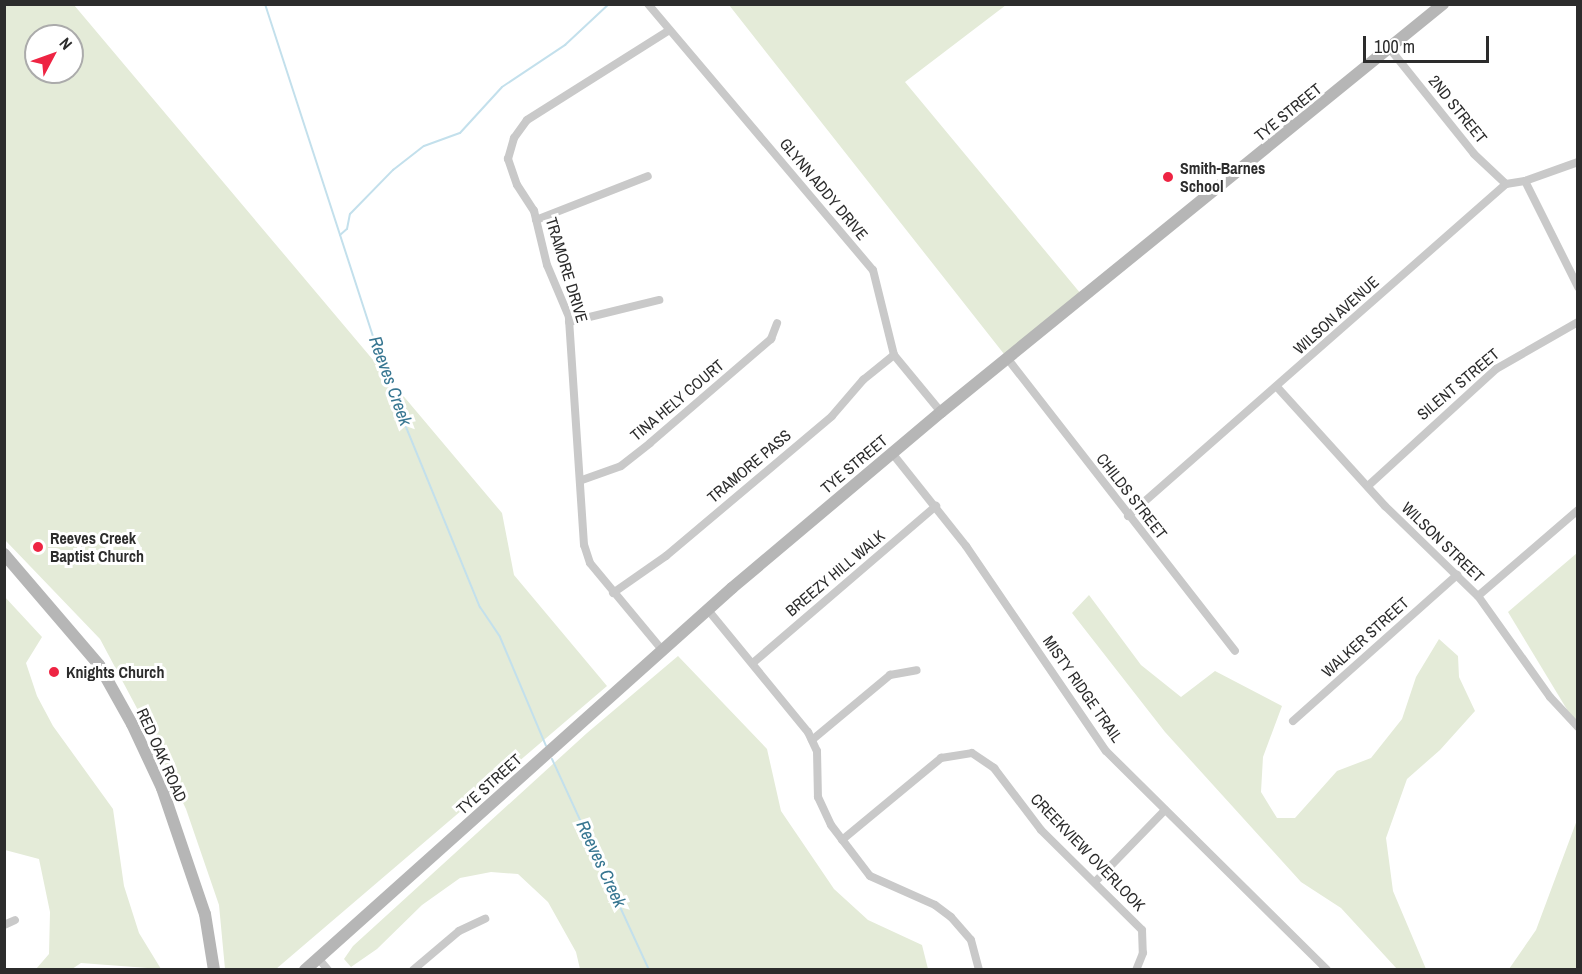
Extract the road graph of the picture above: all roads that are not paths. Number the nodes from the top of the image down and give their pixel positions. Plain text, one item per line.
1 (648, 4) edge
2 (1443, 4) edge
3 (668, 31) junction
4 (1390, 49) junction
5 (1578, 162) edge
6 (648, 176) dead end
7 (1525, 181) junction
8 (1506, 184) junction
9 (536, 220) junction
10 (1577, 286) edge
11 (659, 300) dead end
12 (569, 322) junction
13 (1578, 322) edge
14 (777, 323) dead end
15 (894, 355) junction
16 (1007, 358) junction
17 (1277, 387) junction
18 (941, 412) junction
19 (892, 453) junction
20 (582, 480) junction
21 (1369, 485) junction
22 (936, 506) junction
23 (1578, 510) edge
24 (1128, 516) junction
25 (4, 554) edge
26 (1457, 575) junction
27 (613, 593) junction
28 (1478, 596) junction
29 (708, 610) junction
30 (663, 651) junction
31 (1235, 651) dead end
32 (754, 662) junction
33 (917, 669) dead end
34 (1293, 721) dead end
35 (1578, 727) edge
36 (812, 740) junction
37 (1165, 810) junction
38 (842, 840) junction
39 (1096, 881) junction
40 (485, 919) dead end
41 (15, 920) dead end
42 (4, 925) edge
43 (318, 958) junction
44 (214, 969) edge
45 (305, 969) edge
46 (328, 969) edge
47 (413, 969) edge
48 (979, 969) edge
49 (1136, 969) edge
50 (1327, 969) edge

1 - 3 street, GLYNN ADDY DRIVE
2 - 4 street, TYE STREET
3 - 9 street, TRAMORE DRIVE
3 - 15 street, GLYNN ADDY DRIVE
4 - 8 street, 2ND STREET
4 - 16 street, TYE STREET
5 - 7 street
6 - 9 street
7 - 8 street
7 - 10 street
8 - 17 street, WILSON AVENUE
9 - 12 street, TRAMORE DRIVE
11 - 12 street
12 - 20 street, TRAMORE DRIVE
13 - 21 street, SILENT STREET
14 - 20 street, TINA HELY COURT
15 - 18 street, GLYNN ADDY DRIVE
15 - 27 street, TRAMORE PASS
16 - 18 street, TYE STREET
16 - 24 street, CHILDS STREET
17 - 21 street, WILSON STREET
17 - 24 street, WILSON AVENUE
18 - 19 street, TYE STREET
19 - 22 street, MISTY RIDGE TRAIL
19 - 29 street, TYE STREET
20 - 27 street, TRAMORE DRIVE
21 - 26 street, WILSON STREET
22 - 32 street, BREEZY HILL WALK
22 - 37 street, MISTY RIDGE TRAIL
23 - 28 street
24 - 31 street, CHILDS STREET
25 - 44 street, RED OAK ROAD
26 - 28 street, WILSON STREET
26 - 34 street, WALKER STREET
27 - 30 street, TRAMORE DRIVE
28 - 35 street, WILSON STREET
29 - 30 street, TYE STREET
29 - 32 street
30 - 43 street, TYE STREET
32 - 36 street
33 - 36 street
36 - 38 street
37 - 39 street
37 - 50 street, MISTY RIDGE TRAIL
38 - 39 street, CREEKVIEW OVERLOOK
38 - 48 street
39 - 49 street, CREEKVIEW OVERLOOK
40 - 47 street
41 - 42 street
43 - 45 street, TYE STREET
43 - 46 street

